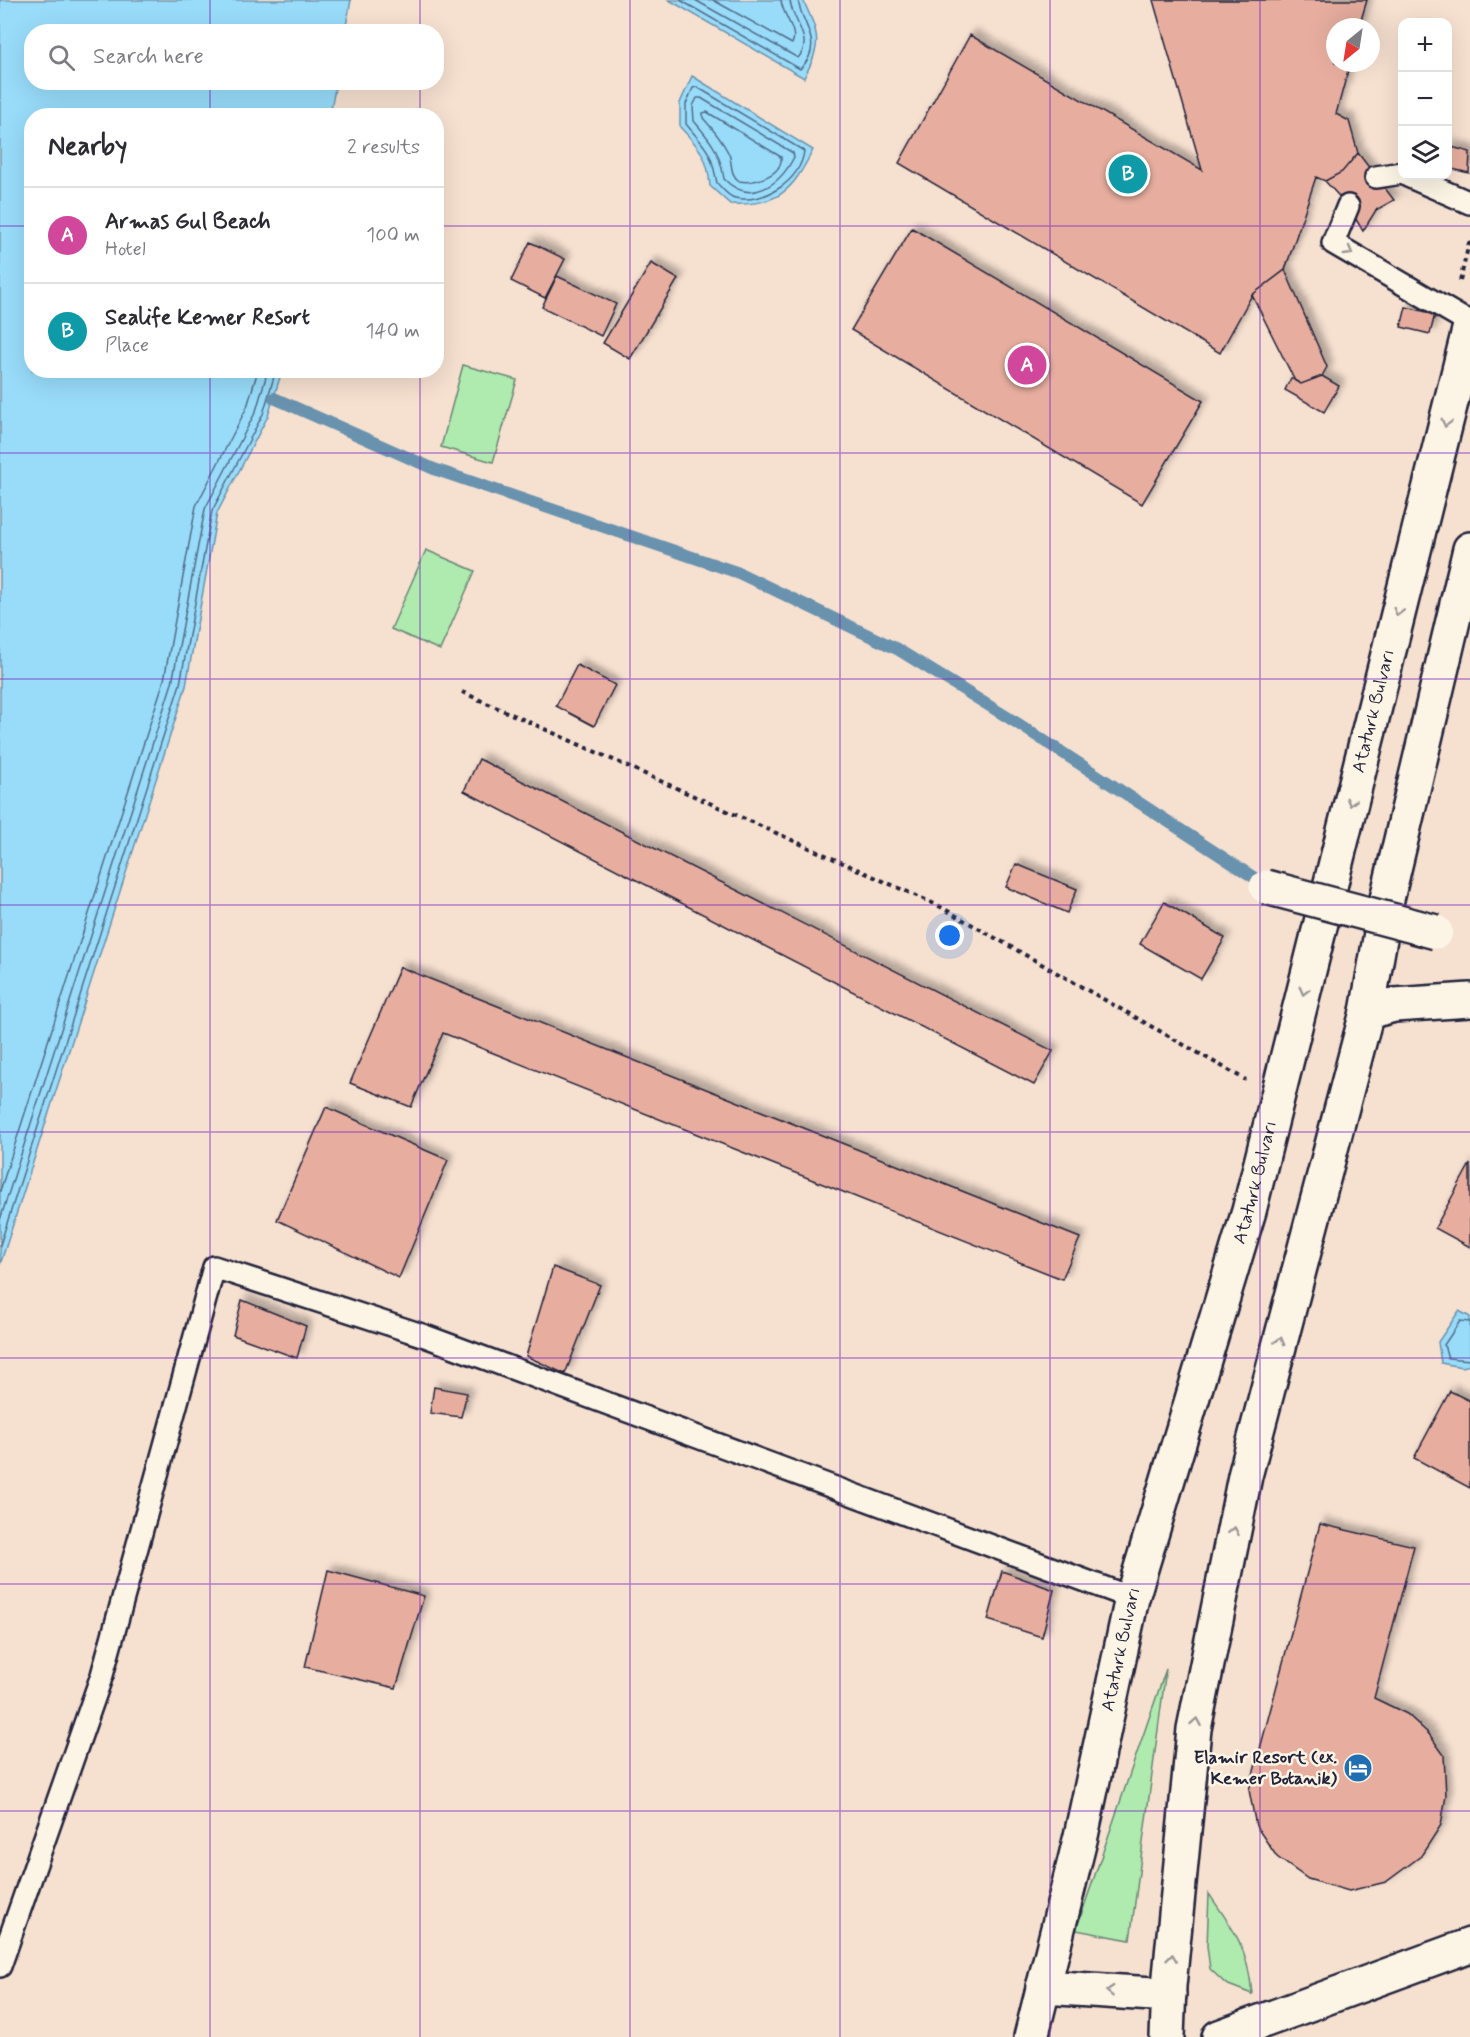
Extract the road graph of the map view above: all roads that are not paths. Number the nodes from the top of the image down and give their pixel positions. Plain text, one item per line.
1 (1398, 174) edge
2 (1376, 177) dead end
3 (1418, 180) edge
4 (1470, 202) edge
5 (1348, 206) dead end
6 (1470, 324) edge
7 (1470, 549) edge
8 (1266, 887) dead end
9 (1436, 932) dead end
10 (1470, 1000) edge
11 (1367, 1012) junction
12 (1132, 1598) junction
13 (1470, 1945) edge
14 (0, 1966) edge
15 (1042, 1987) junction
16 (1168, 1995) junction
17 (1031, 2037) edge
18 (1167, 2037) edge
19 (1219, 2037) edge

1 - 2 lane
3 - 4 lane
5 -> 6 lane
6 -> 12 main road, Ataturk Bulvarı
7 - 11 main road
8 - 9 main road, bridge
10 - 11 main road
16 -> 11 main road
12 - 14 lane
12 - 15 main road, Ataturk Bulvarı
13 - 19 main road
16 -> 15 main road
15 - 17 main road, Ataturk Bulvarı
16 - 18 main road

